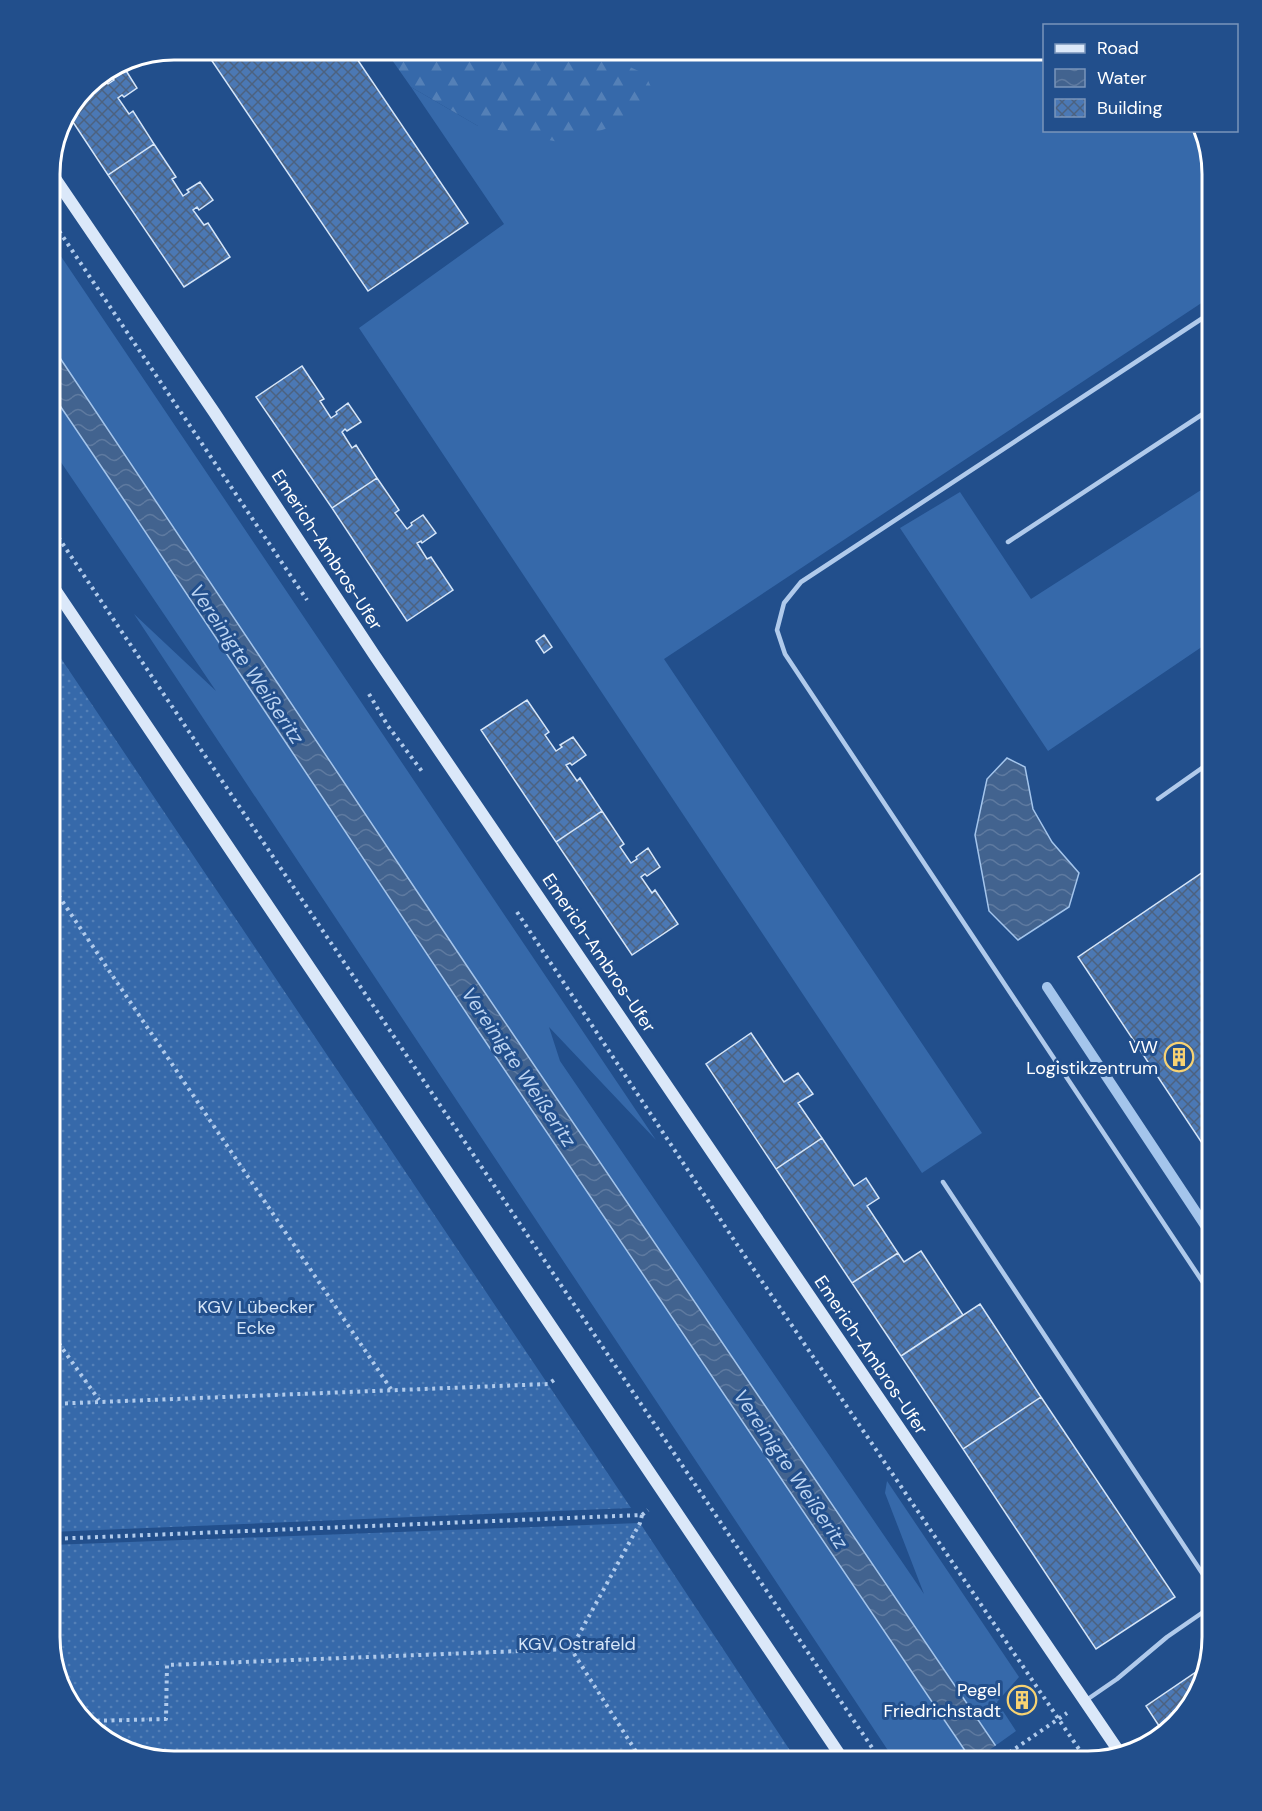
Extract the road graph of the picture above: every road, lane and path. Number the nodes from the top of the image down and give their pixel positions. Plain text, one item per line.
1 (60, 186) edge
2 (60, 232) edge
3 (1202, 319) edge
4 (1202, 415) edge
5 (60, 540) edge
6 (1008, 542) dead end
7 (60, 597) edge
8 (308, 601) dead end
9 (367, 690) dead end
10 (1202, 768) edge
11 (426, 778) dead end
12 (1158, 799) dead end
13 (60, 898) edge
14 (512, 904) dead end
15 (943, 1182) dead end
16 (1202, 1281) edge
17 (60, 1344) edge
18 (554, 1380) dead end
19 (391, 1389) junction
20 (99, 1401) junction
21 (60, 1403) edge
22 (666, 1497) junction
23 (642, 1515) junction
24 (60, 1539) edge
25 (1202, 1573) edge
26 (1202, 1613) edge
27 (571, 1649) junction
28 (1085, 1701) junction
29 (97, 1721) edge
30 (1053, 1723) dead end
31 (1116, 1747) edge
32 (636, 1751) edge
33 (837, 1751) edge
34 (874, 1751) edge
35 (1012, 1751) edge
36 (1080, 1751) edge

1 - 28 main road, Emerich-Ambros-Ufer
2 - 8 path
3 - 16 lane
4 - 6 lane
5 - 34 path
7 - 22 main road
9 - 11 path
10 - 12 lane
13 - 19 path
14 - 36 path
15 - 25 lane
17 - 20 path
18 - 19 path
19 - 20 path
20 - 21 path
22 - 23 path
22 - 33 main road
23 - 24 path
23 - 27 path
26 - 28 lane
27 - 29 path
27 - 32 path
28 - 31 main road, Emerich-Ambros-Ufer
30 - 35 path

